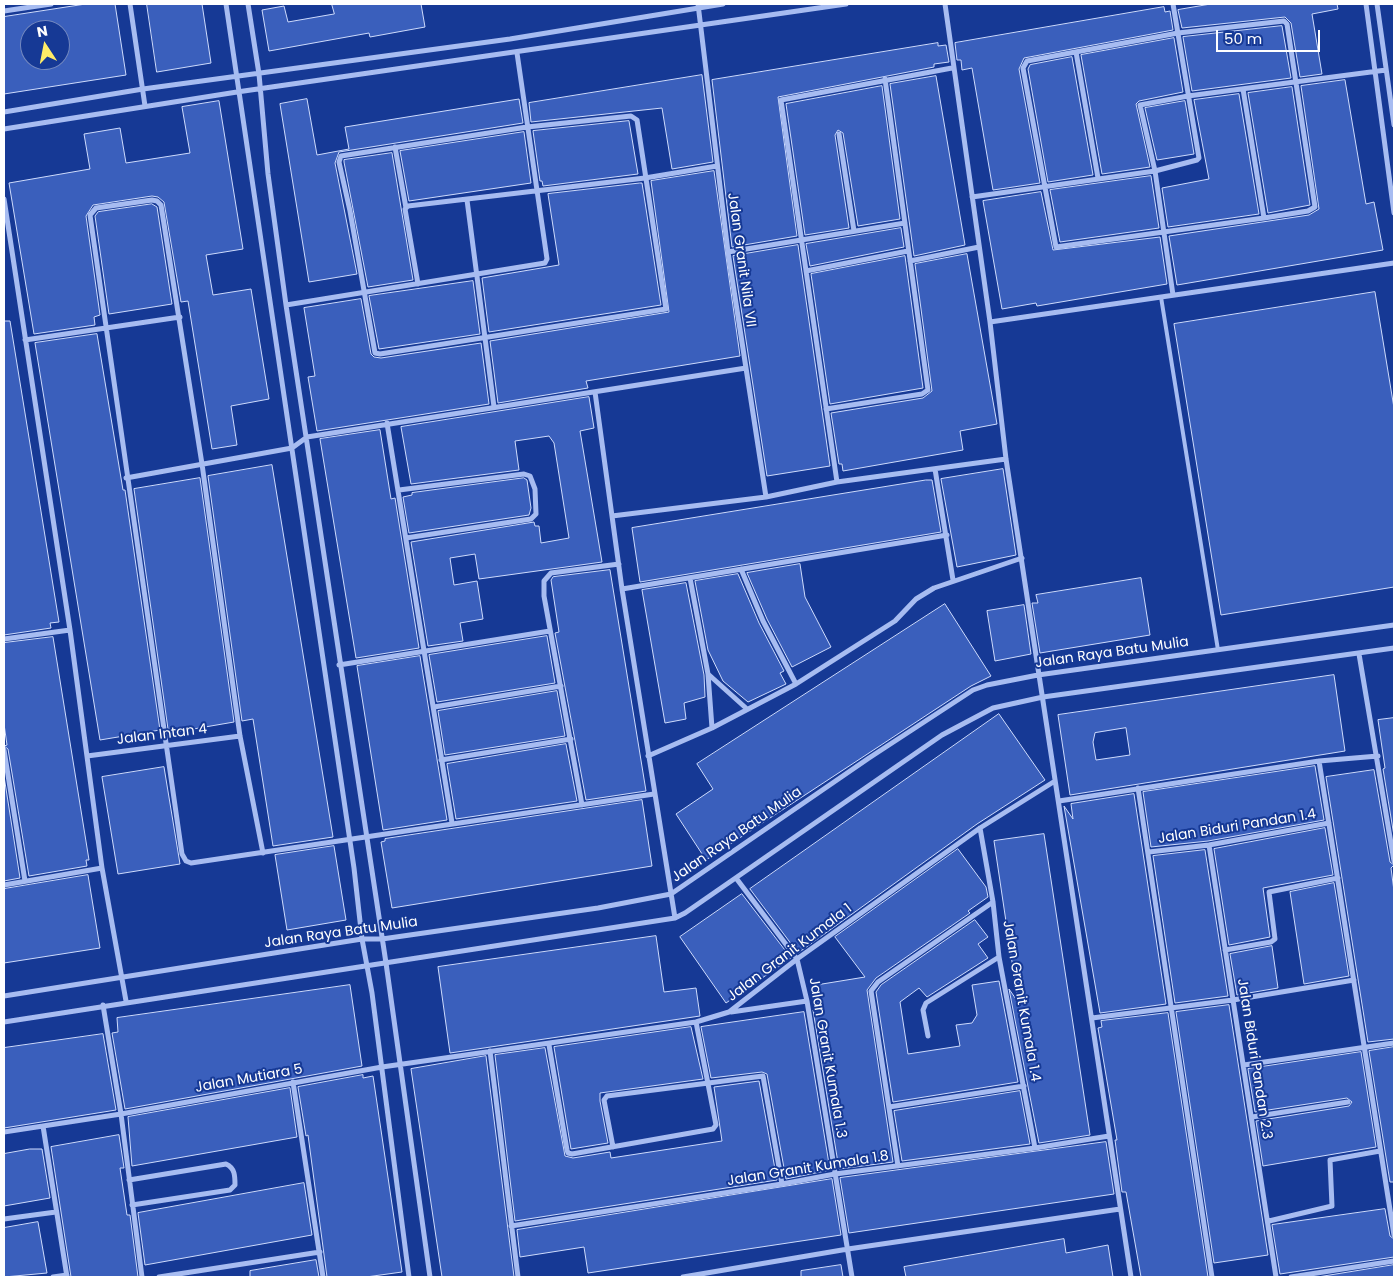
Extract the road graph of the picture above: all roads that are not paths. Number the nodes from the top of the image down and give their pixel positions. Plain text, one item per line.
1 (49, 4) edge
2 (130, 4) edge
3 (226, 4) edge
4 (248, 4) edge
5 (723, 4) edge
6 (846, 4) edge
7 (944, 4) edge
8 (1173, 4) edge
9 (1366, 4) edge
10 (1377, 4) edge
11 (698, 6) edge
12 (4, 11) edge
13 (700, 25) junction
14 (1178, 33) junction
15 (1076, 52) junction
16 (517, 53) junction
17 (952, 68) junction
18 (1386, 70) junction
19 (1375, 71) junction
20 (259, 74) junction
21 (235, 78) junction
22 (885, 79) junction
23 (1296, 82) junction
24 (143, 89) junction
25 (260, 89) junction
26 (1243, 89) junction
27 (237, 92) junction
28 (1188, 96) junction
29 (145, 106) junction
30 (4, 112) edge
31 (1394, 125) edge
32 (527, 127) junction
33 (4, 129) edge
34 (839, 134) dead end
35 (395, 147) junction
36 (717, 166) junction
37 (1155, 171) junction
38 (645, 178) junction
39 (1098, 178) junction
40 (1044, 187) junction
41 (538, 192) junction
42 (972, 197) junction
43 (4, 199) edge
44 (467, 200) junction
45 (406, 208) junction
46 (1394, 213) edge
47 (1264, 218) junction
48 (905, 223) junction
49 (6, 228) edge
50 (854, 231) junction
51 (1164, 232) junction
52 (802, 240) junction
53 (979, 247) junction
54 (908, 251) junction
55 (728, 252) junction
56 (910, 261) junction
57 (1394, 263) edge
58 (806, 271) junction
59 (476, 273) junction
60 (418, 284) junction
61 (364, 292) junction
62 (1173, 295) junction
63 (1161, 297) junction
64 (286, 305) junction
65 (180, 317) junction
66 (990, 322) junction
67 (106, 327) junction
68 (486, 336) junction
69 (25, 340) junction
70 (746, 368) junction
71 (595, 392) junction
72 (494, 407) junction
73 (826, 409) junction
74 (387, 423) junction
75 (307, 437) junction
76 (292, 448) junction
77 (1006, 459) junction
78 (202, 464) junction
79 (935, 469) junction
80 (126, 478) junction
81 (837, 482) junction
82 (399, 490) junction
83 (766, 497) junction
84 (612, 516) junction
85 (947, 535) junction
86 (406, 538) junction
87 (1022, 558) junction
88 (619, 564) junction
89 (741, 569) junction
90 (690, 578) junction
91 (954, 580) junction
92 (622, 589) junction
93 (1394, 626) edge
94 (70, 630) junction
95 (550, 630) junction
96 (4, 639) edge
97 (1394, 648) edge
98 (1218, 650) junction
99 (426, 651) junction
100 (1359, 654) junction
101 (339, 665) junction
102 (708, 674) junction
103 (1038, 675) junction
104 (796, 684) junction
105 (561, 686) junction
106 (1043, 697) junction
107 (434, 707) junction
108 (747, 709) junction
109 (712, 728) junction
110 (240, 736) junction
111 (571, 739) junction
112 (167, 745) junction
113 (4, 750) edge
114 (87, 756) junction
115 (648, 756) junction
116 (1378, 756) junction
117 (441, 760) junction
118 (1319, 761) junction
119 (1055, 781) junction
120 (1138, 788) junction
121 (654, 794) junction
122 (1059, 801) junction
123 (582, 805) junction
124 (452, 823) junction
125 (1329, 823) junction
126 (980, 828) junction
127 (366, 837) junction
128 (348, 839) junction
129 (1209, 844) junction
130 (1149, 852) junction
131 (263, 853) junction
132 (1394, 860) edge
133 (102, 868) junction
134 (736, 878) junction
135 (1338, 878) junction
136 (25, 881) junction
137 (4, 884) edge
138 (671, 894) junction
139 (994, 902) junction
140 (675, 918) junction
141 (362, 939) junction
142 (382, 939) junction
143 (1225, 950) junction
144 (999, 957) junction
145 (797, 959) junction
146 (386, 962) junction
147 (367, 967) junction
148 (121, 976) junction
149 (1354, 980) junction
150 (4, 996) edge
151 (1233, 1000) junction
152 (126, 1001) junction
153 (807, 1001) junction
154 (103, 1006) junction
155 (1172, 1007) junction
156 (729, 1012) junction
157 (1092, 1018) junction
158 (4, 1022) edge
159 (696, 1022) junction
160 (928, 1036) dead end
161 (1394, 1043) edge
162 (549, 1045) junction
163 (1365, 1047) junction
164 (490, 1051) junction
165 (400, 1064) junction
166 (1244, 1065) junction
167 (382, 1067) junction
168 (292, 1082) junction
169 (707, 1083) junction
170 (1024, 1086) junction
171 (1348, 1102) dead end
172 (889, 1106) junction
173 (121, 1114) junction
174 (1252, 1117) junction
175 (43, 1126) junction
176 (4, 1132) edge
177 (1109, 1136) junction
178 (613, 1147) junction
179 (1035, 1148) junction
180 (1380, 1151) junction
181 (898, 1166) junction
182 (835, 1174) junction
183 (129, 1180) junction
184 (782, 1184) junction
185 (132, 1205) junction
186 (1120, 1209) junction
187 (56, 1212) junction
188 (4, 1219) edge
189 (1269, 1221) junction
190 (511, 1226) junction
191 (1394, 1235) edge
192 (848, 1249) junction
193 (320, 1252) junction
194 (1394, 1261) edge
195 (67, 1276) edge
196 (53, 1277) edge
197 (142, 1277) edge
198 (159, 1277) edge
199 (323, 1277) edge
200 (409, 1277) edge
201 (430, 1277) edge
202 (518, 1277) edge
203 (683, 1277) edge
204 (852, 1277) edge
205 (1131, 1277) edge
206 (1212, 1277) edge
207 (1276, 1277) edge
208 (1291, 1277) edge

1 - 12 street
2 - 24 street
3 - 21 street
4 - 20 street
5 - 11 street
6 - 13 street
7 - 17 street
8 - 14 street
9 - 19 street
10 - 18 street
11 - 13 street, Jalan Granit Nila VII
11 - 20 street
13 - 16 street
13 - 36 street, Jalan Granit Nila VII
14 - 15 street
14 - 23 street
14 - 28 street
15 - 39 street
15 - 40 street
16 - 25 street
16 - 32 street
17 - 22 street
17 - 42 street
18 - 19 street
18 - 31 street
19 - 23 street
19 - 46 street
20 - 21 street
20 - 25 street
21 - 24 street
21 - 27 street
22 - 48 street
22 - 52 street
23 - 26 street
23 - 47 street
24 - 29 street
24 - 30 street
25 - 27 street
25 - 64 street
26 - 28 street
26 - 47 street
27 - 29 street
27 - 76 street
28 - 37 street
28 - 37 street
29 - 33 street
32 - 35 street
32 - 38 street
32 - 41 street
34 - 50 street
35 - 45 street
35 - 61 street
36 - 38 street
36 - 55 street, Jalan Granit Nila VII
37 - 39 street
37 - 51 street
38 - 41 street
38 - 68 street
39 - 40 street
40 - 42 street
40 - 51 street
41 - 44 street
41 - 59 street
42 - 53 street
43 - 49 street
44 - 45 street
44 - 59 street
45 - 60 street
47 - 51 street
48 - 50 street
48 - 54 street
49 - 69 street
50 - 52 street
51 - 62 street
52 - 55 street
52 - 58 street
53 - 56 street
53 - 66 street
54 - 56 street
54 - 58 street
55 - 70 street, Jalan Granit Nila VII
56 - 73 street
57 - 62 street
58 - 73 street
59 - 60 street
59 - 68 street
60 - 61 street
61 - 64 street
61 - 68 street
62 - 63 street
63 - 66 street
63 - 98 lane
64 - 75 street
65 - 67 street
65 - 67 street
65 - 78 street
66 - 77 street
67 - 69 street
67 - 80 street
68 - 72 street
69 - 94 street
70 - 71 street
70 - 83 street, Jalan Granit Nila VII
71 - 72 street
71 - 84 street
72 - 74 street
73 - 81 street
74 - 75 street
74 - 82 street
75 - 76 street
75 - 101 street
76 - 78 street
76 - 128 street
77 - 79 street
77 - 87 street
78 - 80 street
78 - 110 street
79 - 81 street
79 - 85 street
80 - 112 street
81 - 83 street
82 - 86 street
82 - 86 street
83 - 84 street
84 - 88 street
85 - 89 street
85 - 91 street
86 - 99 street
87 - 91 street
87 - 103 street
88 - 92 street
88 - 95 street
89 - 90 street
89 - 104 street
90 - 92 street
90 - 102 street
91 - 104 street
92 - 115 street
93 - 98 street, Jalan Raya Batu Mulia
94 - 96 street
94 - 114 street
95 - 99 street
95 - 105 street
97 - 100 street
98 - 103 street, Jalan Raya Batu Mulia
99 - 101 street
99 - 107 street
100 - 106 street
100 - 116 street
101 - 127 street
102 - 108 street
102 - 109 street
103 - 106 street
103 - 138 street, Jalan Raya Batu Mulia
104 - 108 street
105 - 107 street
105 - 111 street
106 - 119 street
106 - 134 street
107 - 117 street
108 - 109 street
109 - 115 street
110 - 112 street, Jalan Intan 4
110 - 131 street
111 - 117 street
111 - 123 street
112 - 114 street, Jalan Intan 4
112 - 131 street
113 - 136 street
114 - 133 street
115 - 121 street
116 - 118 street
116 - 132 street
117 - 124 street
118 - 120 street
118 - 125 street
119 - 122 street
119 - 126 street, Jalan Granit Kumala 1
120 - 122 street
120 - 130 street
121 - 123 street
121 - 138 street
122 - 157 street
123 - 124 street
124 - 127 street
125 - 129 street, Jalan Biduri Pandan 1.4
125 - 135 street
126 - 139 street, Jalan Granit Kumala 1.4
126 - 145 street, Jalan Granit Kumala 1
127 - 128 street
127 - 142 street
128 - 131 street
128 - 141 street
129 - 130 street, Jalan Biduri Pandan 1.4
129 - 143 street, Jalan Biduri Pandan 2.3
130 - 155 street
133 - 136 street
133 - 148 street
134 - 140 street
134 - 145 street
135 - 143 street
135 - 149 street
136 - 137 street
138 - 140 street
138 - 142 street, Jalan Raya Batu Mulia
139 - 144 street, Jalan Granit Kumala 1.4
139 - 172 street
140 - 146 street
141 - 142 street, Jalan Raya Batu Mulia
141 - 147 street
141 - 148 street, Jalan Raya Batu Mulia
142 - 146 street
143 - 151 street, Jalan Biduri Pandan 2.3
144 - 160 street
144 - 170 street, Jalan Granit Kumala 1.4
145 - 153 street, Jalan Granit Kumala 1.3
145 - 156 street, Jalan Granit Kumala 1
146 - 147 street
146 - 165 street
147 - 152 street
147 - 167 street
148 - 150 street, Jalan Raya Batu Mulia
148 - 152 street
149 - 151 street
149 - 163 street
151 - 155 street
151 - 166 street, Jalan Biduri Pandan 2.3
152 - 154 street
153 - 156 street
153 - 182 street, Jalan Granit Kumala 1.3
154 - 158 street
154 - 173 street
155 - 157 street
155 - 206 street
156 - 159 street, Jalan Granit Kumala 1
157 - 177 street
159 - 162 street, Jalan Granit Kumala 1
159 - 169 street
161 - 163 street
162 - 164 street, Jalan Granit Kumala 1
162 - 178 street
163 - 166 street
163 - 180 street
164 - 165 street, Jalan Granit Kumala 1
164 - 190 street
165 - 167 street, Jalan Granit Kumala 1
165 - 201 street
166 - 174 street, Jalan Biduri Pandan 2.3
167 - 168 street, Jalan Mutiara 5
167 - 200 street
168 - 173 street, Jalan Mutiara 5
168 - 193 street
169 - 178 street
169 - 178 street
169 - 184 street
170 - 172 street
170 - 179 street, Jalan Granit Kumala 1.4
171 - 174 street
172 - 181 street
173 - 175 street, Jalan Mutiara 5
173 - 183 street
174 - 189 street, Jalan Biduri Pandan 2.3
175 - 176 street, Jalan Mutiara 5
175 - 187 street
177 - 179 street, Jalan Granit Kumala 1.8
177 - 186 street
179 - 181 street, Jalan Granit Kumala 1.8
180 - 189 street
180 - 191 street
181 - 182 street, Jalan Granit Kumala 1.8
182 - 184 street, Jalan Granit Kumala 1.8
182 - 192 street, Jalan Granit Kumala 1.3
183 - 185 street
183 - 185 street
184 - 190 street, Jalan Granit Kumala 1.8
185 - 197 street
186 - 192 street
186 - 205 street
187 - 188 street
187 - 195 street
189 - 207 street, Jalan Biduri Pandan 2.3
190 - 202 street
192 - 203 street
192 - 204 street, Jalan Granit Kumala 1.3
193 - 198 street
193 - 199 street
194 - 208 street
195 - 196 street

